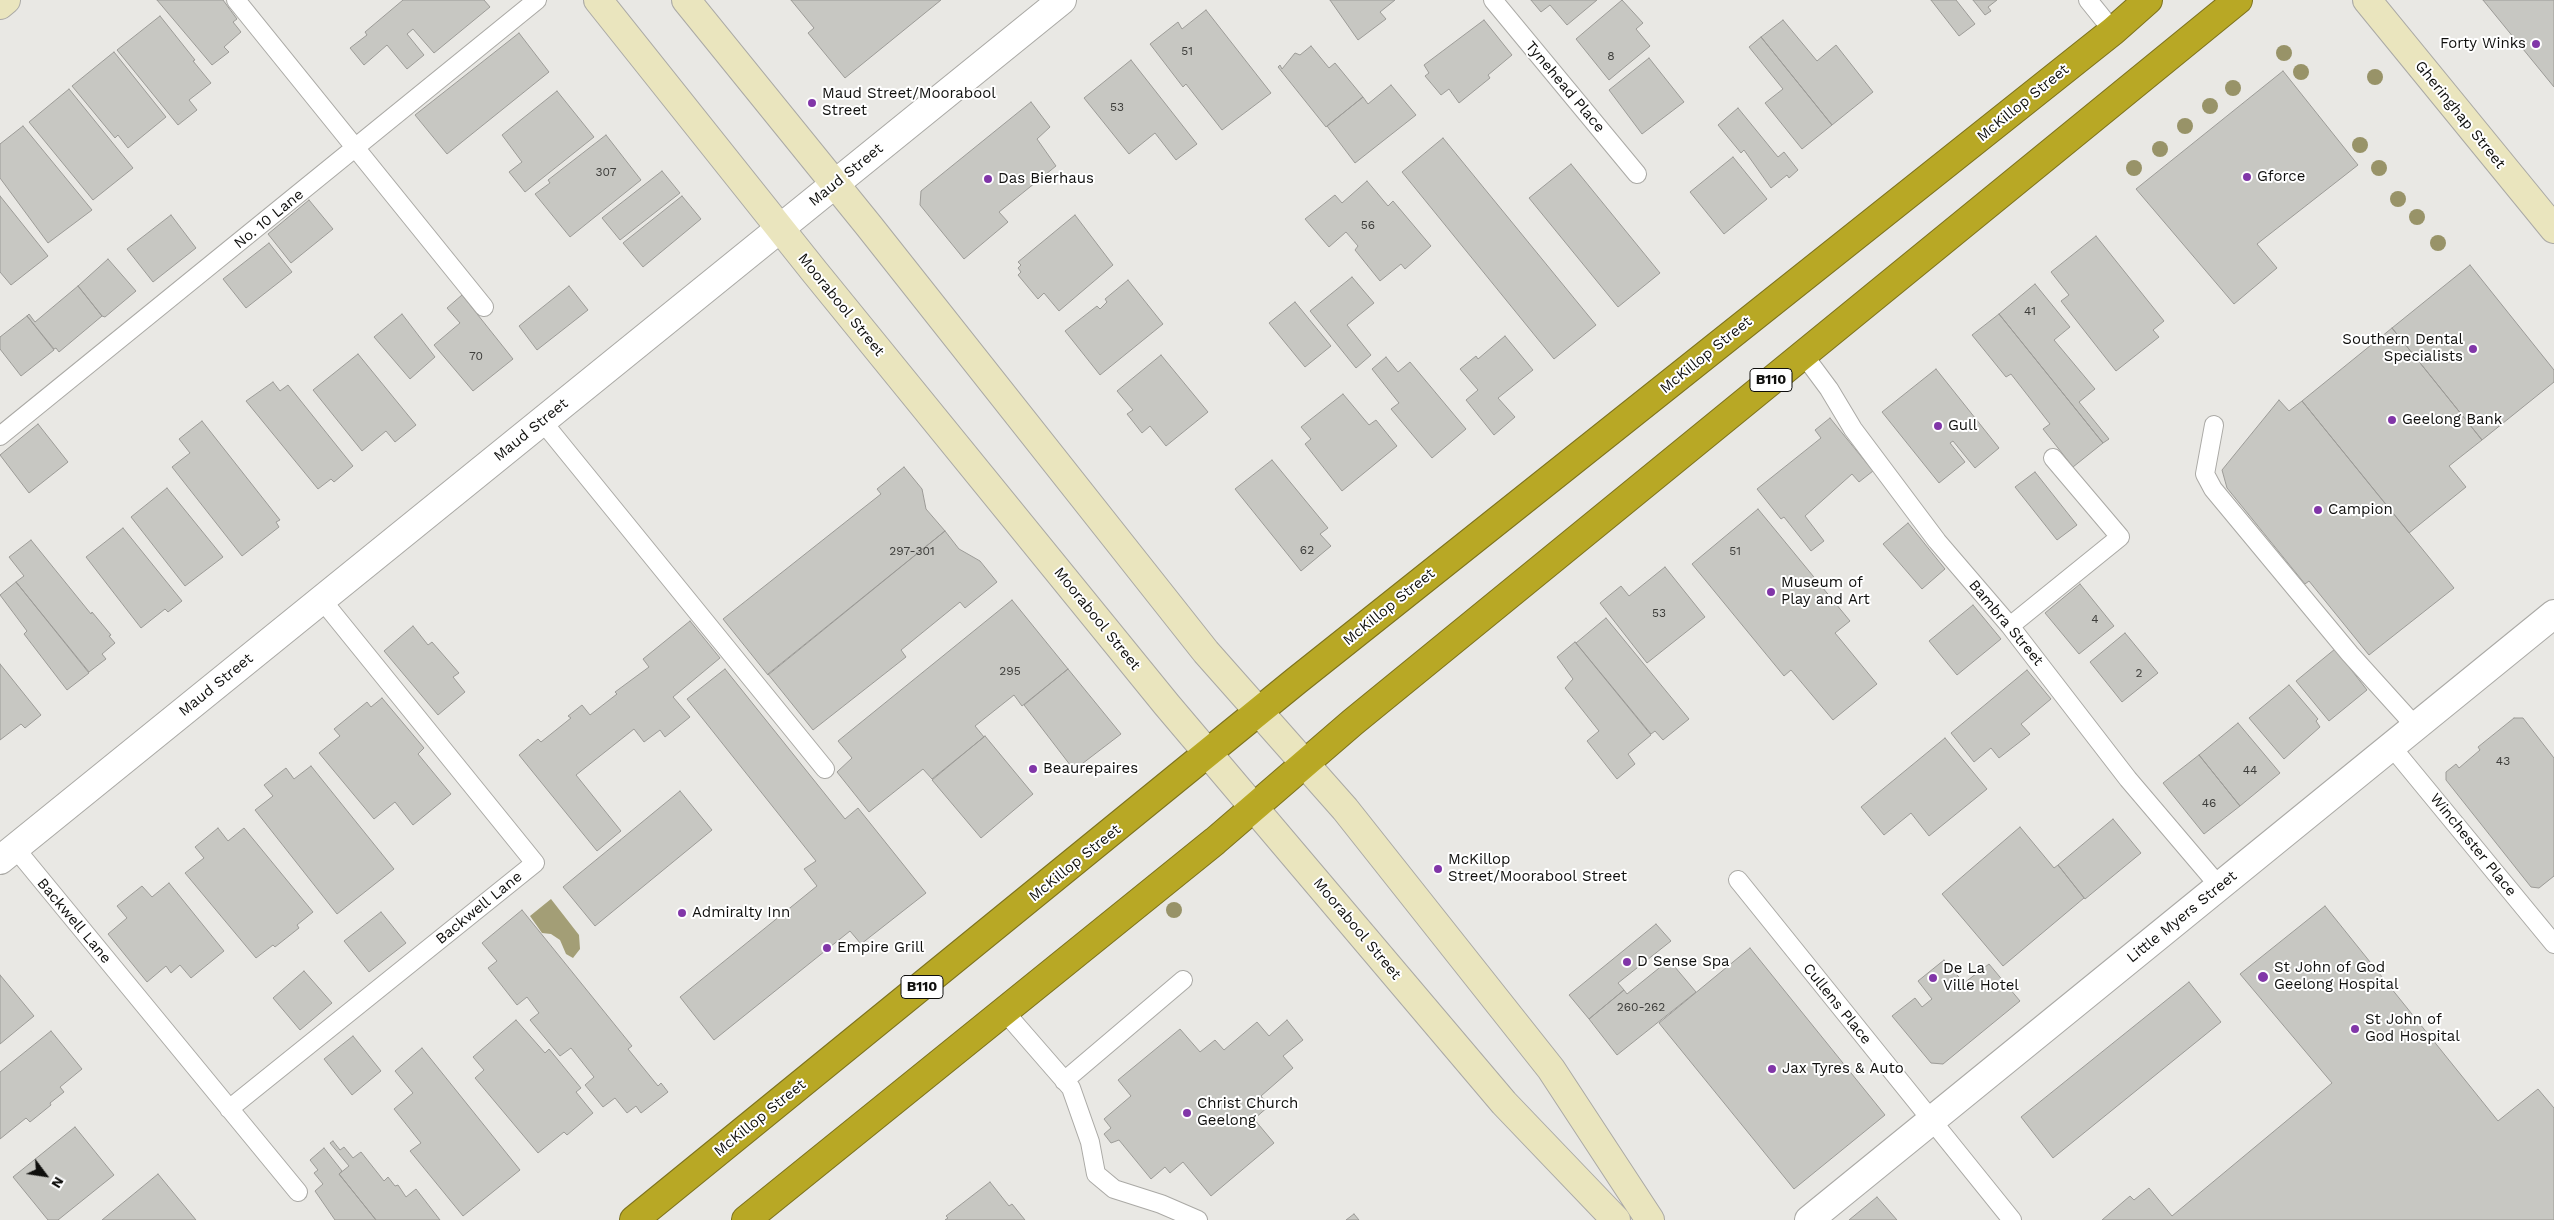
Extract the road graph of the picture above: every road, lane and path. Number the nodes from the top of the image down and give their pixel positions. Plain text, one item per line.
1 (6, 0) edge
2 (236, 0) edge
3 (537, 0) edge
4 (598, 0) edge
5 (686, 0) edge
6 (1062, 0) edge
7 (1493, 0) edge
8 (2088, 0) edge
9 (2148, 0) edge
10 (2238, 0) edge
11 (2367, 0) edge
12 (0, 5) edge
13 (2114, 31) junction
14 (356, 149) junction
15 (1637, 174) dead end
16 (836, 183) junction
17 (780, 228) junction
18 (2554, 229) edge
19 (484, 307) dead end
20 (1803, 354) junction
21 (542, 421) junction
22 (2214, 425) dead end
23 (0, 436) edge
24 (2053, 458) dead end
25 (322, 600) junction
26 (2554, 614) edge
27 (2010, 626) junction
28 (1260, 712) junction
29 (2416, 726) junction
30 (2391, 746) junction
31 (1209, 753) junction
32 (1307, 763) junction
33 (825, 769) dead end
34 (1256, 807) junction
35 (7, 854) edge
36 (1738, 880) dead end
37 (2219, 886) junction
38 (2554, 944) edge
39 (1183, 980) dead end
40 (1004, 1011) junction
41 (1064, 1081) junction
42 (229, 1109) junction
43 (1931, 1121) junction
44 (298, 1192) dead end
45 (634, 1220) edge
46 (746, 1220) edge
47 (1198, 1220) edge
48 (1616, 1220) edge
49 (1650, 1220) edge
50 (1809, 1220) edge
51 (2012, 1220) edge

1 - 12 street
2 - 14 lane
3 - 14 lane, No. 10 Lane
4 - 17 street, Moorabool Street
5 - 16 street
6 - 16 street, Maud Street
7 - 15 lane, Tynehead Place
8 - 13 lane
9 - 13 highway, McKillop Street / B110
10 - 20 highway, B110
11 - 18 street, Gheringhap Street
13 - 28 highway, McKillop Street / B110
14 - 19 lane
14 - 23 lane, No. 10 Lane
16 - 17 street, Maud Street
16 - 28 street
17 - 21 street, Maud Street
17 - 31 street, Moorabool Street
20 - 27 lane, Bambra Street
20 - 32 highway, B110
21 - 25 street, Maud Street
21 - 33 lane
22 - 29 lane
24 - 27 lane
25 - 35 street, Maud Street
25 - 42 lane, Backwell Lane
26 - 29 street, Little Myers Street
27 - 37 lane, Bambra Street
28 - 31 highway, McKillop Street / B110
28 - 32 street
29 - 30 street, Little Myers Street
30 - 37 street, Little Myers Street
30 - 38 lane, Winchester Place
31 - 34 street, Moorabool Street
31 - 45 highway, McKillop Street / B110
32 - 34 highway, B110
32 - 49 street
34 - 40 highway, B110
34 - 48 street, Moorabool Street
35 - 42 lane, Backwell Lane
36 - 43 lane, Cullens Place
37 - 43 street, Little Myers Street
39 - 41 lane
40 - 41 lane
40 - 46 highway, B110
41 - 47 lane
42 - 44 lane, Backwell Lane
43 - 50 street, Little Myers Street
43 - 51 lane, Cullens Place

